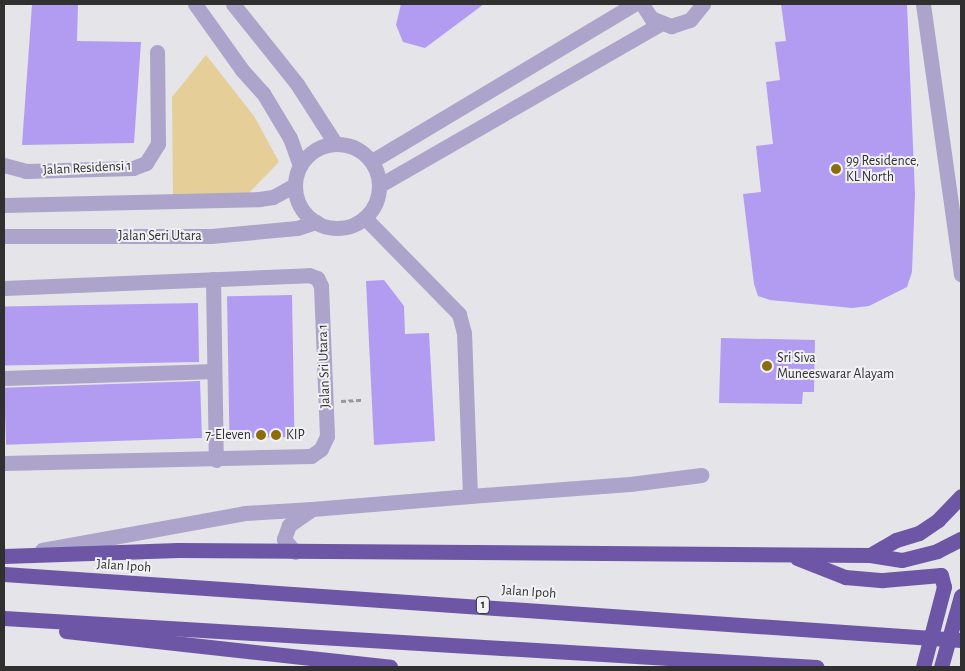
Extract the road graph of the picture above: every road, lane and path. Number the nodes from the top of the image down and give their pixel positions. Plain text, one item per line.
1 (195, 4) edge
2 (233, 4) edge
3 (634, 4) edge
4 (642, 4) edge
5 (703, 4) edge
6 (923, 4) edge
7 (660, 24) junction
8 (157, 52) dead end
9 (335, 143) junction
10 (372, 162) junction
11 (300, 165) junction
12 (4, 166) edge
13 (295, 185) junction
14 (380, 185) junction
15 (4, 205) edge
16 (365, 218) junction
17 (316, 222) junction
18 (4, 236) edge
19 (961, 274) edge
20 (213, 279) junction
21 (4, 288) edge
22 (214, 371) junction
23 (4, 378) edge
24 (362, 400) dead end
25 (325, 401) junction
26 (216, 460) junction
27 (4, 463) edge
28 (701, 475) dead end
29 (470, 496) junction
30 (961, 496) edge
31 (312, 509) junction
32 (961, 539) edge
33 (294, 552) junction
34 (11, 555) edge
35 (789, 555) junction
36 (870, 555) junction
37 (4, 574) edge
38 (961, 596) edge
39 (4, 618) edge
40 (4, 624) edge
41 (961, 640) edge
42 (390, 667) edge
43 (817, 667) edge
44 (923, 667) edge
45 (941, 667) edge

1 - 11 street
2 - 9 street
3 - 10 street
4 - 7 street
5 - 7 street
6 - 19 street
7 - 14 street
8 - 12 street, Jalan Residensi 1
9 - 10 street
9 - 11 street
10 - 14 street
11 - 13 street
13 - 15 street
13 - 17 street
14 - 16 street
16 - 17 street
16 - 29 street
17 - 18 street, Jalan Seri Utara
20 - 21 street, Jalan Sri Utara 1
20 - 22 street
20 - 25 street, Jalan Sri Utara 1
22 - 23 street
22 - 26 street
24 - 25 path
25 - 26 street, Jalan Sri Utara 1
26 - 27 street, Jalan Sri Utara 1
28 - 29 street
29 - 31 street
30 - 36 highway
31 - 33 street
31 - 34 street
32 - 36 highway
33 - 34 highway
33 - 35 highway
35 - 36 highway
35 - 44 highway, bridge
37 - 41 highway, Jalan Ipoh / 1
38 - 45 highway, bridge
39 - 43 highway
40 - 42 highway

